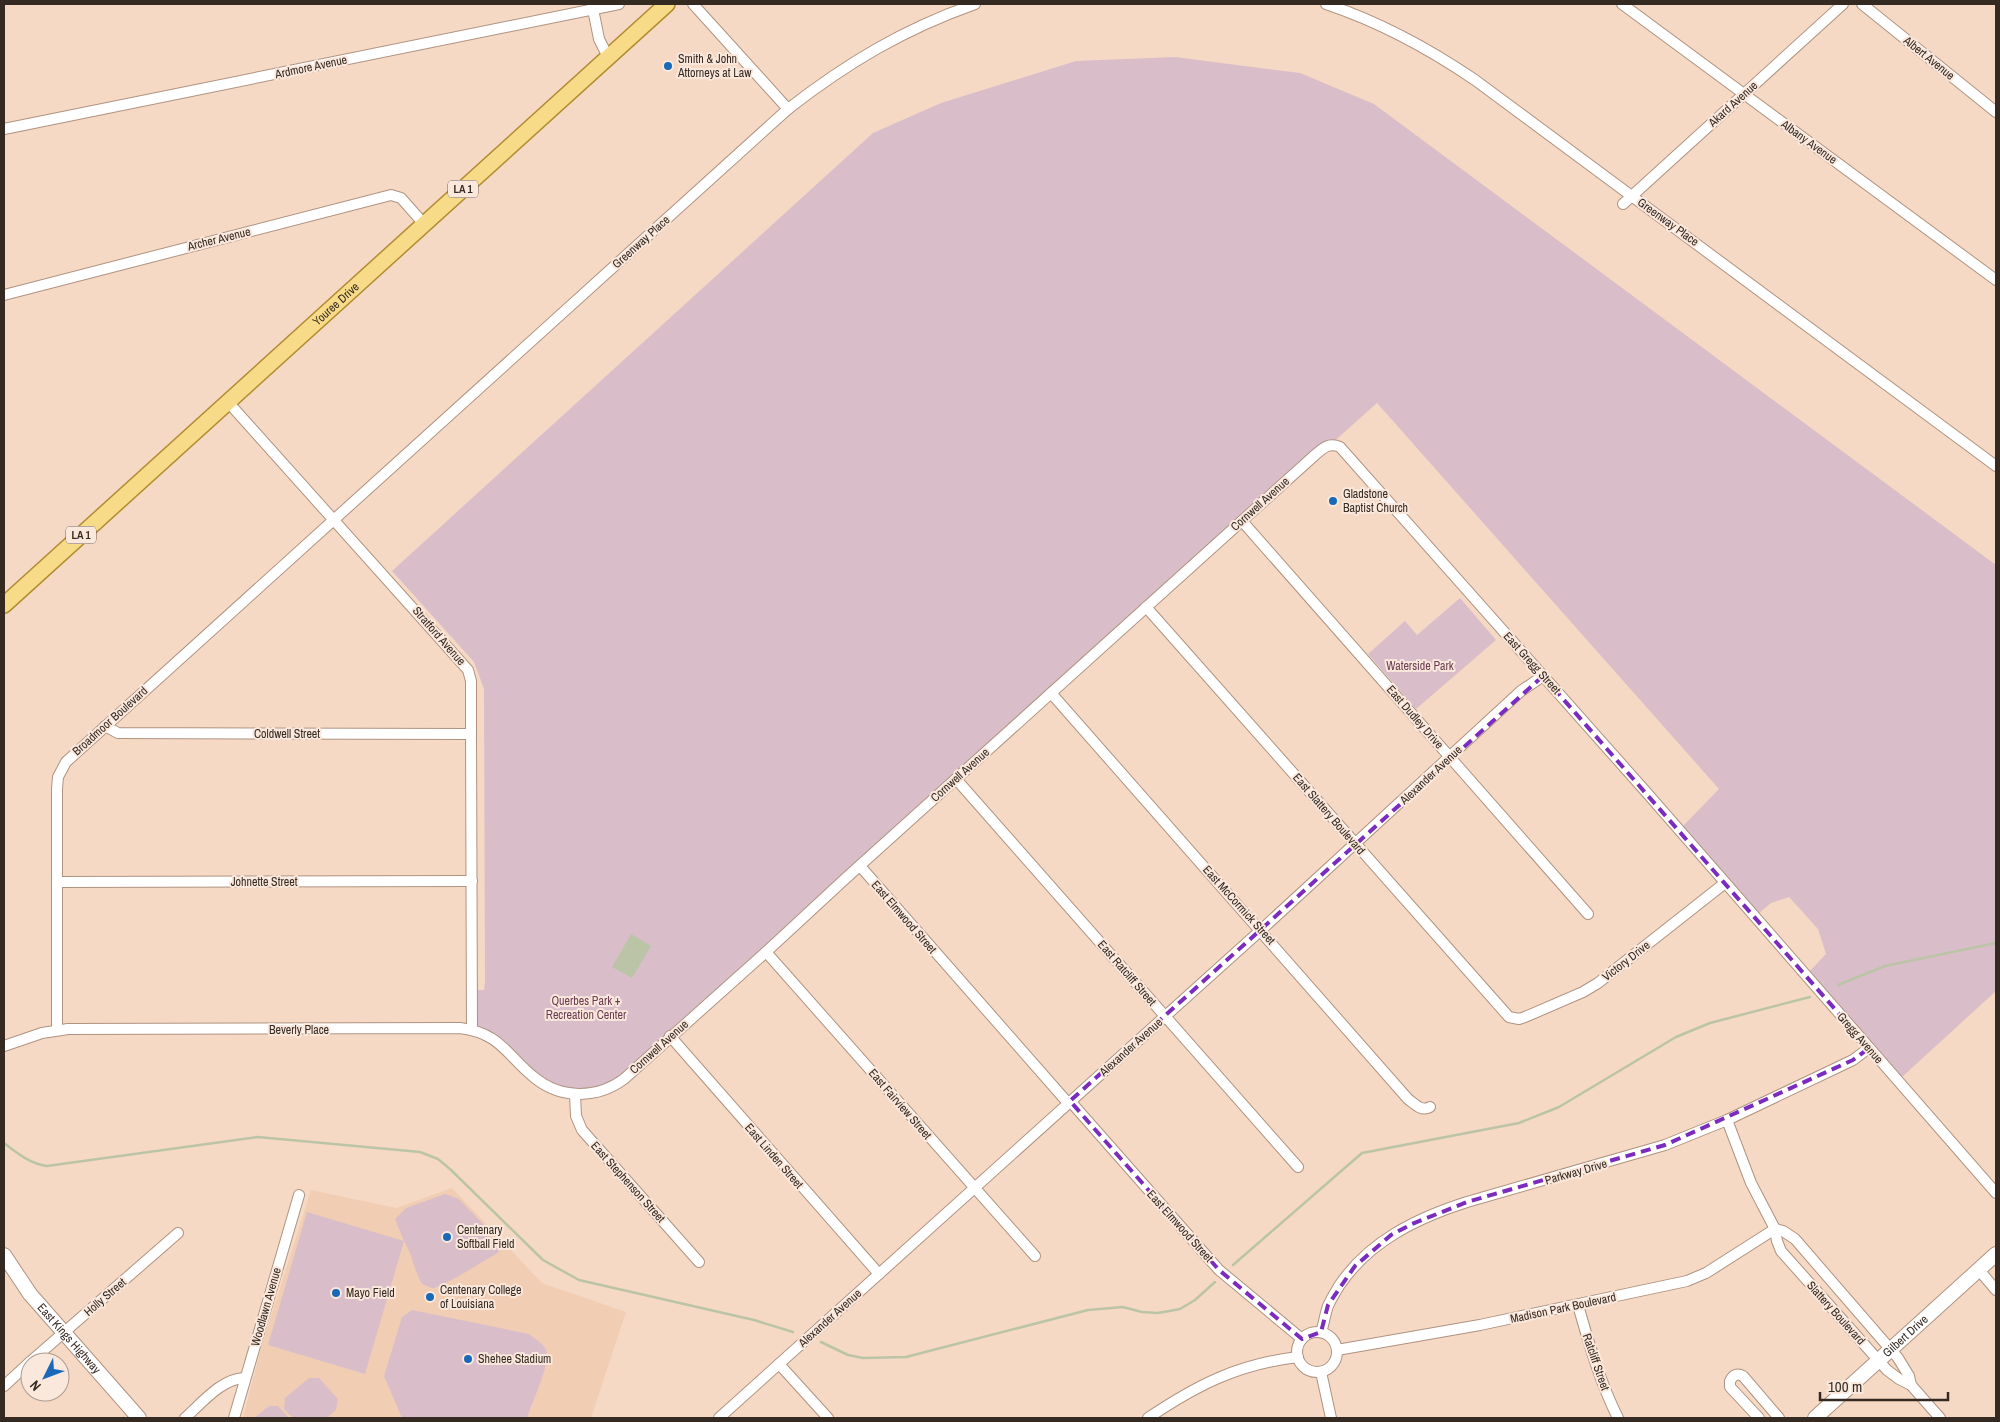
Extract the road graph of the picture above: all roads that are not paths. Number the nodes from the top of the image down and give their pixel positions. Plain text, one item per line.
1 (619, 4) edge
2 (665, 4) edge
3 (693, 4) edge
4 (975, 4) edge
5 (1326, 4) edge
6 (1622, 4) edge
7 (1844, 4) edge
8 (1862, 4) edge
9 (593, 6) edge
10 (608, 57) junction
11 (1744, 94) junction
12 (788, 109) junction
13 (1996, 112) edge
14 (4, 129) edge
15 (1632, 196) junction
16 (1623, 204) dead end
17 (424, 224) junction
18 (1996, 280) edge
19 (4, 295) edge
20 (228, 402) junction
21 (1338, 446) joint
22 (1996, 466) edge
23 (334, 520) junction
24 (1242, 521) junction
25 (4, 604) edge
26 (1146, 607) junction
27 (1543, 676) junction
28 (1052, 693) junction
29 (105, 726) junction
30 (471, 734) junction
31 (1450, 758) junction
32 (956, 779) junction
33 (1355, 844) junction
34 (860, 866) junction
35 (472, 881) junction
36 (57, 882) junction
37 (1725, 883) junction
38 (1588, 914) dead end
39 (1261, 930) junction
40 (766, 952) junction
41 (1165, 1016) junction
42 (1514, 1018) joint
43 (57, 1030) junction
44 (472, 1030) junction
45 (670, 1036) junction
46 (4, 1046) edge
47 (1869, 1048) junction
48 (575, 1094) junction
49 (1069, 1102) junction
50 (1430, 1107) dead end
51 (1727, 1120) junction
52 (1298, 1167) dead end
53 (974, 1188) junction
54 (1996, 1193) edge
55 (299, 1195) dead end
56 (1775, 1229) junction
57 (178, 1232) dead end
58 (1996, 1254) edge
59 (4, 1255) edge
60 (1035, 1256) dead end
61 (699, 1262) dead end
62 (1978, 1270) junction
63 (879, 1274) junction
64 (1996, 1290) edge
65 (1578, 1305) junction
66 (1321, 1332) junction
67 (64, 1333) junction
68 (1302, 1339) junction
69 (1337, 1350) junction
70 (1891, 1350) junction
71 (42, 1352) edge
72 (1298, 1357) junction
73 (1879, 1360) junction
74 (779, 1364) junction
75 (20, 1371) edge
76 (1321, 1372) junction
77 (244, 1378) junction
78 (1911, 1385) junction
79 (4, 1386) edge
80 (139, 1418) edge
81 (185, 1418) edge
82 (234, 1418) edge
83 (719, 1418) edge
84 (828, 1418) edge
85 (1148, 1418) edge
86 (1331, 1418) edge
87 (1618, 1418) edge
88 (1759, 1418) edge
89 (1779, 1418) edge
90 (1815, 1418) edge
91 (1940, 1418) edge

1 - 9 street, Ardmore Avenue
2 - 10 main road, Youree Drive / LA 1
3 - 12 street
4 - 12 street, Greenway Place
5 - 15 street, Greenway Place
6 - 11 street, Albany Avenue
7 - 11 street, Akard Avenue
8 - 13 street, Albert Avenue
9 - 10 street
9 - 14 street, Ardmore Avenue
10 - 17 main road, Youree Drive / LA 1
11 - 15 street, Akard Avenue
11 - 18 street, Albany Avenue
12 - 23 street, Greenway Place
15 - 16 street, Akard Avenue
15 - 22 street, Greenway Place
17 - 19 street, Archer Avenue
17 - 20 main road, Youree Drive / LA 1
20 - 23 street, Stratford Avenue
20 - 25 main road, Youree Drive / LA 1
21 - 24 street, Cornwell Avenue
21 - 27 street, East Gregg Street
23 - 29 street, Broadmoor Boulevard
23 - 30 street, Stratford Avenue
24 - 26 street, Cornwell Avenue
24 - 31 street, East Dudley Drive
26 - 28 street, Cornwell Avenue
26 - 33 street, East Slattery Boulevard
27 - 31 street, Alexander Avenue
27 - 37 street, East Gregg Street
28 - 32 street, Cornwell Avenue
28 - 39 street, East McCormick Street
29 - 30 street, Coldwell Street
29 - 36 street, Broadmoor Boulevard
30 - 35 street, Stratford Avenue
31 - 33 street, Alexander Avenue
31 - 38 street, East Dudley Drive
32 - 34 street, Cornwell Avenue
32 - 41 street, East Ratcliff Street
33 - 39 street, Alexander Avenue
33 - 42 street, East Slattery Boulevard
34 - 40 street, Cornwell Avenue
34 - 49 street, East Elmwood Street
35 - 36 street, Johnette Street
35 - 44 street, Stratford Avenue
36 - 43 street, Broadmoor Boulevard
37 - 42 street, Victory Drive
37 - 47 street, Gregg Avenue
39 - 41 street, Alexander Avenue
39 - 50 street, East McCormick Street
40 - 45 street, Cornwell Avenue
40 - 53 street, East Fairview Street
41 - 49 street, Alexander Avenue
41 - 52 street, East Ratcliff Street
43 - 44 street, Beverly Place
43 - 46 street, Beverly Place
44 - 48 street, Beverly Place
45 - 48 street, Cornwell Avenue
45 - 63 street, East Linden Street
47 - 51 street, Parkway Drive
47 - 54 street, Gregg Avenue
48 - 61 street, East Stephenson Street
49 - 53 street, Alexander Avenue
49 - 68 street, East Elmwood Street
51 - 56 street, Slattery Boulevard
51 - 66 street, Parkway Drive
53 - 60 street, East Fairview Street
53 - 63 street, Alexander Avenue
55 - 77 street, Woodlawn Avenue
56 - 65 street, Madison Park Boulevard
56 - 70 street, Slattery Boulevard
56 - 73 street, Slattery Boulevard
57 - 67 street, Holly Street
58 - 62 street, Gilbert Drive
59 - 67 street, East Kings Highway
62 - 64 street
62 - 70 street, Gilbert Drive
63 - 74 street, Alexander Avenue
65 - 69 street, Madison Park Boulevard
65 - 87 street, Ratcliff Street
66 - 68 street
66 - 69 street
67 - 71 street, Holly Street
67 - 80 street, East Kings Highway
68 - 72 street
69 - 76 street
70 - 73 street, Gilbert Drive
70 - 78 street, Slattery Boulevard
72 - 76 street
72 - 85 street
73 - 78 street, Slattery Boulevard
73 - 90 street, Gilbert Drive
74 - 83 street, Alexander Avenue
74 - 84 street
75 - 79 street, Holly Street
76 - 86 street
77 - 81 street
77 - 82 street, Woodlawn Avenue
78 - 91 street, Slattery Boulevard
88 - 89 street

